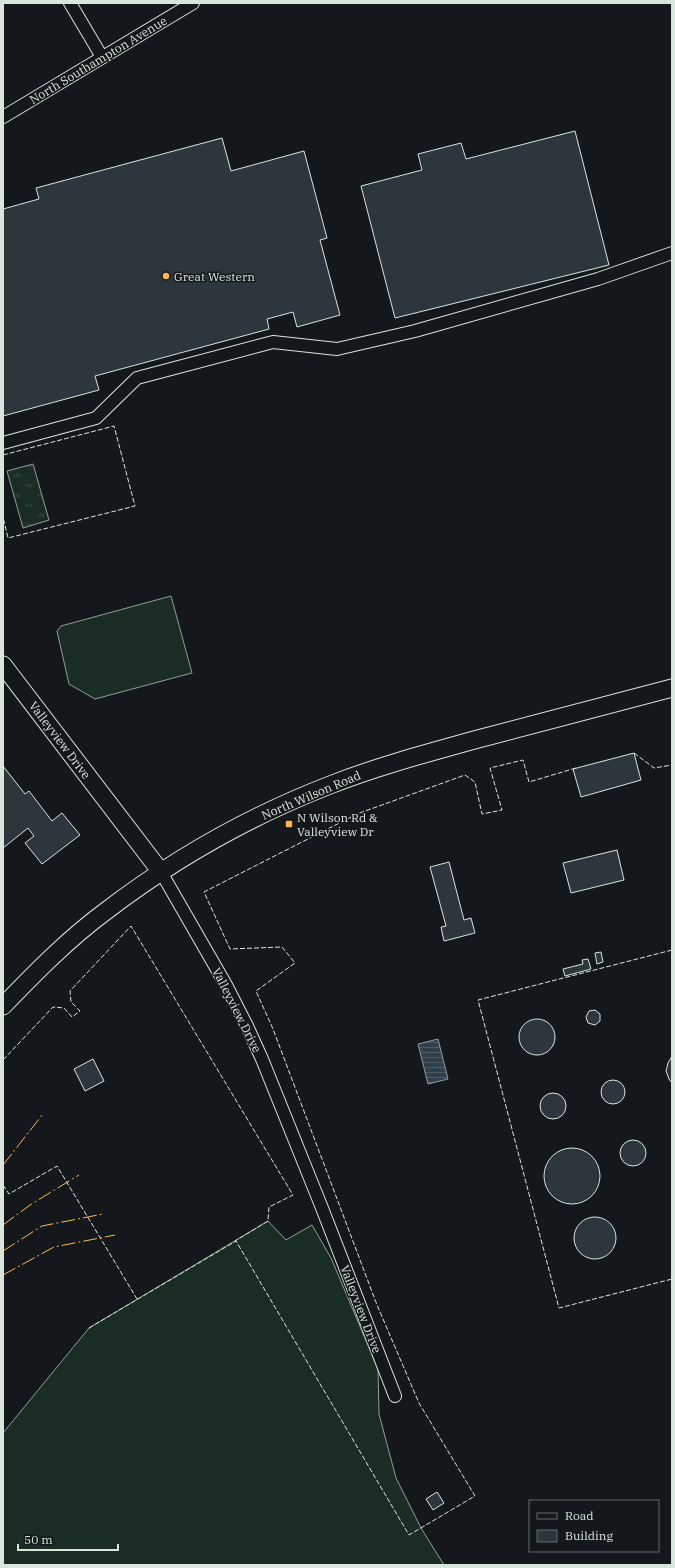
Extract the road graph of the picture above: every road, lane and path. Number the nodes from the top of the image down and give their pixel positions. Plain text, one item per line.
1 (70, 3) edge
2 (194, 3) edge
3 (102, 57) junction
4 (3, 117) edge
5 (672, 253) edge
6 (3, 442) edge
7 (3, 665) edge
8 (672, 688) edge
9 (161, 872) junction
10 (3, 1006) edge
11 (395, 1396) dead end

1 - 3 street
2 - 3 street, North Southampton Avenue
3 - 4 street, North Southampton Avenue
5 - 6 street
7 - 9 main road, Valleyview Drive
8 - 9 main road, North Wilson Road
9 - 10 main road, North Wilson Road
9 - 11 street, Valleyview Drive

